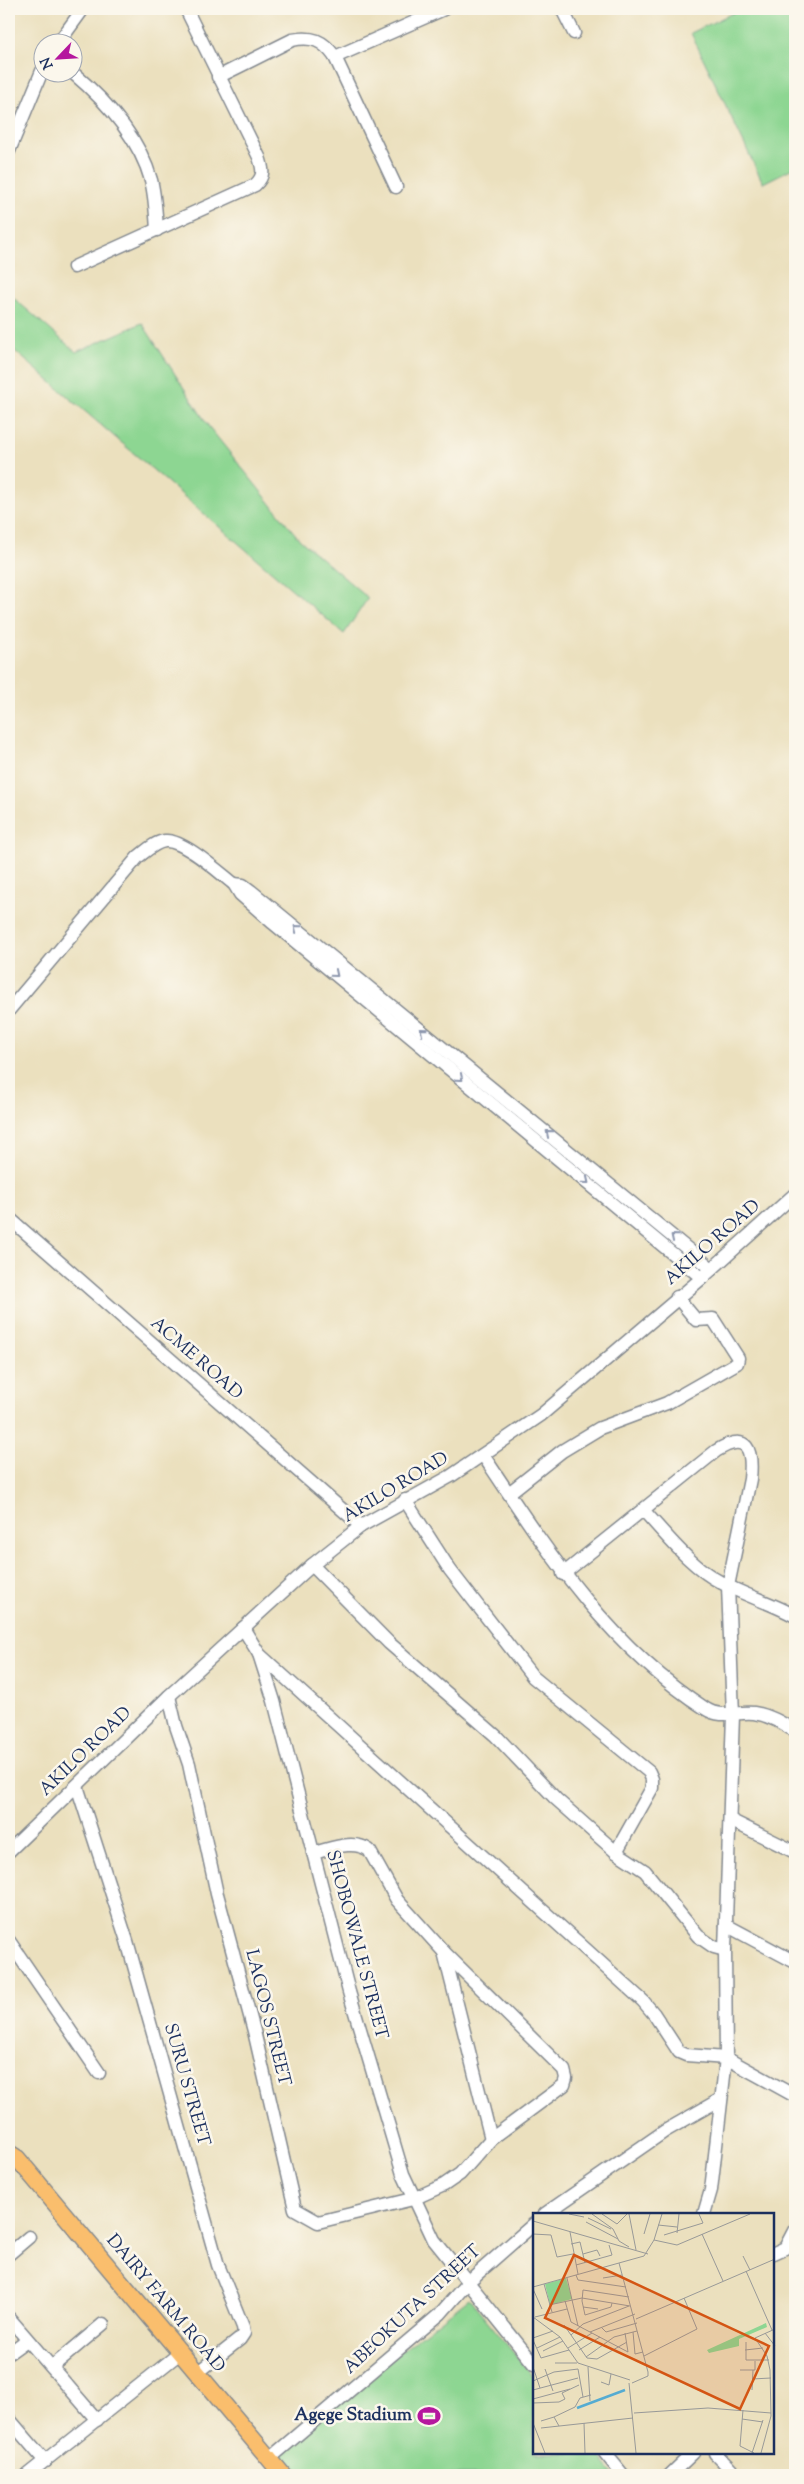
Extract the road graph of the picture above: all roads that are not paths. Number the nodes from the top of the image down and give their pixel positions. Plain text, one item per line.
1 (83, 9) edge
2 (186, 9) edge
3 (444, 9) edge
4 (562, 9) edge
5 (422, 13) edge
6 (66, 32) edge
7 (574, 33) dead end
8 (335, 57) junction
9 (218, 76) junction
10 (82, 81) edge
11 (37, 82) edge
12 (9, 151) edge
13 (396, 187) dead end
14 (157, 230) junction
15 (74, 268) dead end
16 (9, 1010) edge
17 (795, 1194) edge
18 (9, 1218) edge
19 (707, 1273) junction
20 (677, 1297) junction
21 (484, 1455) junction
22 (509, 1493) junction
23 (405, 1500) junction
24 (644, 1511) junction
25 (361, 1526) junction
26 (312, 1565) junction
27 (563, 1574) junction
28 (728, 1586) junction
29 (795, 1616) edge
30 (243, 1628) junction
31 (258, 1654) junction
32 (169, 1696) junction
33 (733, 1715) junction
34 (795, 1731) edge
35 (77, 1786) junction
36 (730, 1820) junction
37 (9, 1851) edge
38 (616, 1852) junction
39 (795, 1852) edge
40 (312, 1853) junction
41 (726, 1925) junction
42 (9, 1942) edge
43 (725, 1950) junction
44 (444, 1952) junction
45 (795, 1962) edge
46 (726, 2058) junction
47 (99, 2073) dead end
48 (795, 2096) edge
49 (721, 2099) junction
50 (491, 2139) junction
51 (9, 2141) edge
52 (13, 2156) edge
53 (413, 2199) junction
54 (546, 2213) edge
55 (704, 2213) edge
56 (533, 2225) edge
57 (795, 2228) edge
58 (29, 2237) dead end
59 (774, 2253) dead end
60 (9, 2254) edge
61 (469, 2281) junction
62 (9, 2318) edge
63 (103, 2324) dead end
64 (27, 2340) junction
65 (9, 2353) edge
66 (180, 2353) junction
67 (532, 2357) edge
68 (53, 2366) junction
69 (197, 2373) junction
70 (9, 2419) edge
71 (97, 2420) junction
72 (606, 2454) edge
73 (692, 2454) edge
74 (717, 2454) edge
75 (269, 2459) junction
76 (45, 2461) junction
77 (27, 2475) edge
78 (282, 2475) edge
79 (623, 2475) edge
80 (670, 2475) edge
81 (736, 2475) edge

1 - 6 street
2 - 9 street
3 - 5 street
4 - 7 street
5 - 8 street
8 - 9 street
8 - 13 street
9 - 14 street
10 - 14 street
11 - 12 street
14 - 15 street
16 - 19 street
17 - 19 street, AKILO ROAD
18 - 25 street, ACME ROAD
19 - 20 street, AKILO ROAD
20 - 21 street, AKILO ROAD
20 - 22 street
21 - 22 street
21 - 23 street, AKILO ROAD
22 - 27 street
23 - 25 street, AKILO ROAD
23 - 38 street
24 - 27 street
24 - 28 street
24 - 28 street
25 - 26 street, AKILO ROAD
26 - 30 street, AKILO ROAD
26 - 38 street
27 - 33 street
28 - 29 street
28 - 33 street
30 - 31 street
30 - 32 street, AKILO ROAD
31 - 40 street, SHOBOWALE STREET
31 - 46 street
32 - 35 street, AKILO ROAD
32 - 53 street, LAGOS STREET
33 - 34 street
33 - 36 street
35 - 37 street, AKILO ROAD
35 - 69 street, SURU STREET
36 - 39 street
36 - 41 street
38 - 43 street
40 - 44 street
40 - 53 street, SHOBOWALE STREET
41 - 43 street
41 - 45 street
42 - 47 street
43 - 46 street
44 - 50 street
44 - 50 street, LAGOS STREET
46 - 48 street
46 - 49 street
49 - 54 street
49 - 55 street
50 - 53 street, LAGOS STREET
51 - 52 main road, DAIRY FARM ROAD
52 - 66 main road, DAIRY FARM ROAD
53 - 61 street, SHOBOWALE STREET
56 - 61 street, ABEOKUTA STREET
57 - 59 street
58 - 60 street
61 - 67 street, SHOBOWALE STREET
61 - 75 street, ABEOKUTA STREET
62 - 64 street
63 - 68 street
64 - 65 street
64 - 68 street
66 - 69 main road, DAIRY FARM ROAD
66 - 71 street
68 - 71 street
69 - 75 main road, DAIRY FARM ROAD
70 - 76 street
71 - 76 street
72 - 79 street
73 - 80 street
74 - 81 street
75 - 78 main road, DAIRY FARM ROAD
76 - 77 street

